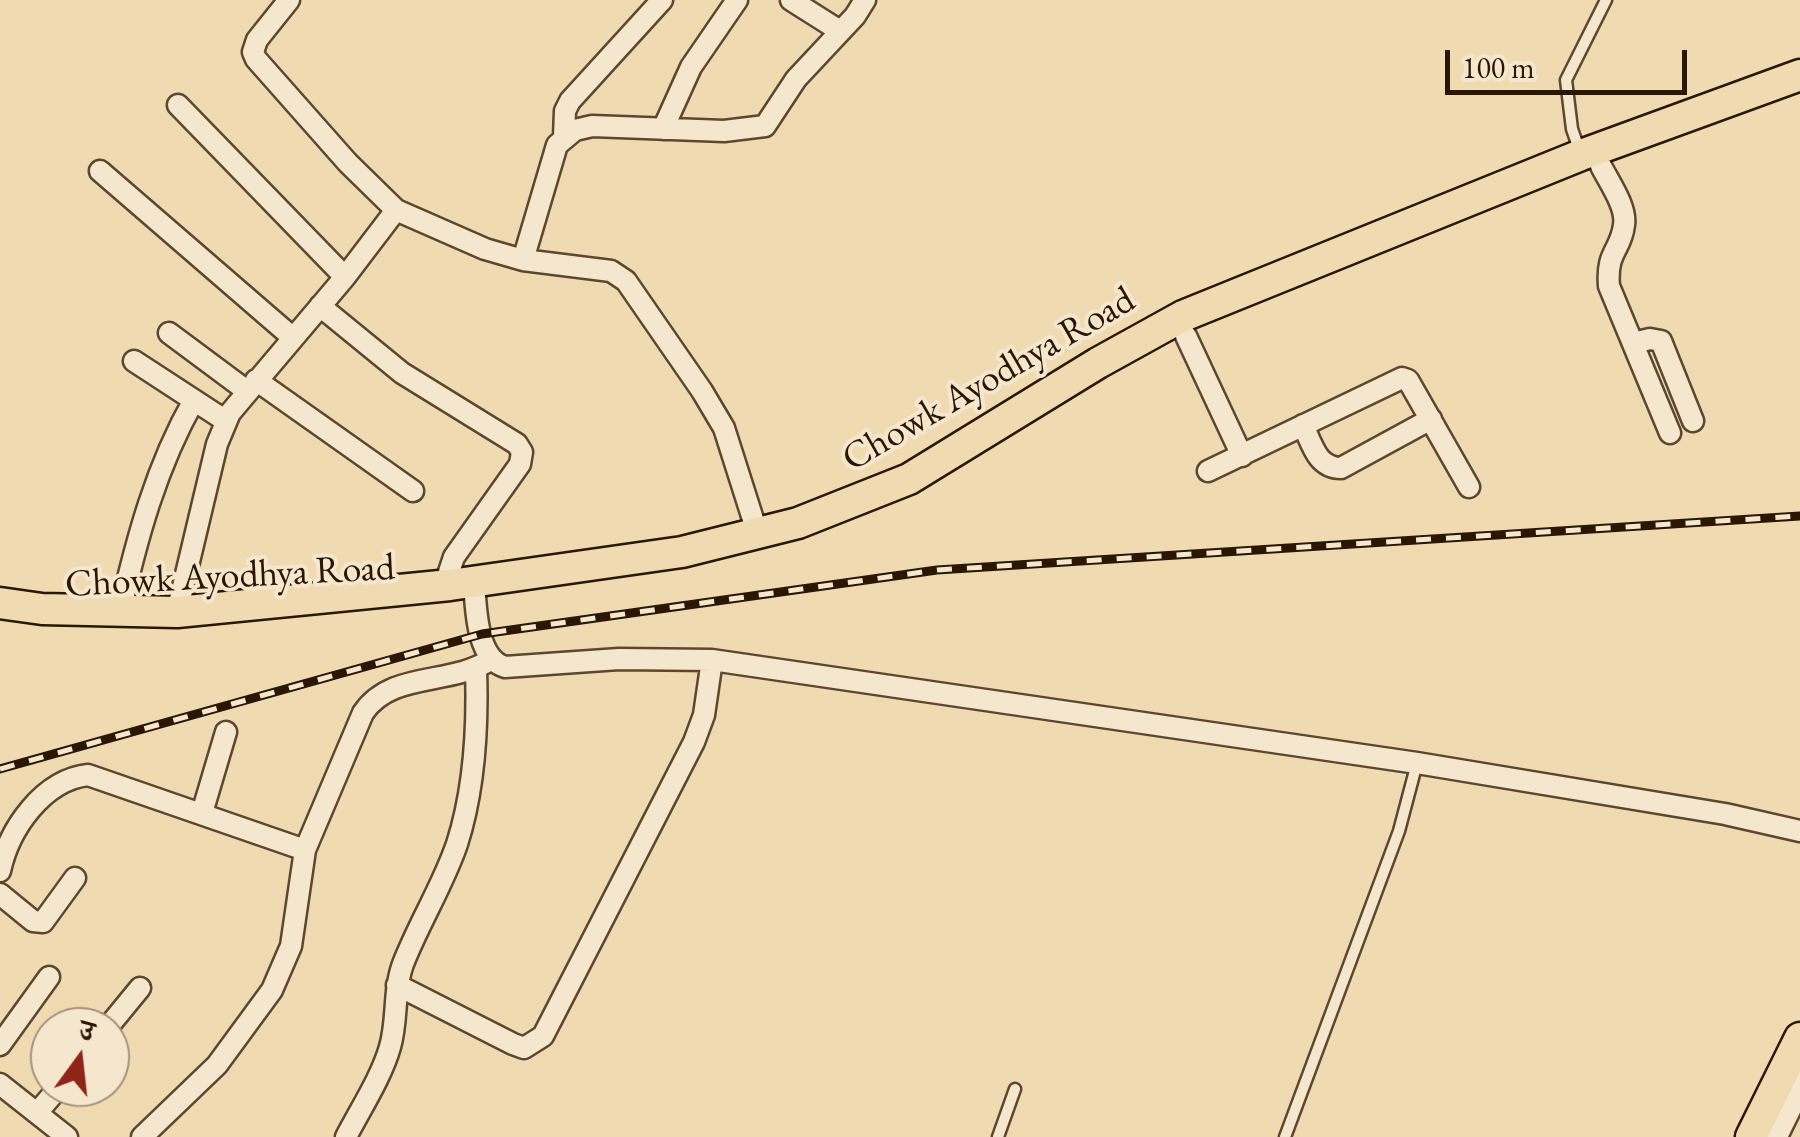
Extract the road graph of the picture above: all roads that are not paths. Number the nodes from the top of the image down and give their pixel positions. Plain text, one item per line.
1 (289, 0) edge
2 (662, 0) edge
3 (737, 0) edge
4 (791, 0) edge
5 (866, 0) edge
6 (1606, 0) edge
7 (840, 31) junction
8 (1800, 75) edge
9 (1800, 91) edge
10 (178, 105) dead end
11 (664, 129) junction
12 (564, 137) junction
13 (1591, 160) junction
14 (100, 171) dead end
15 (396, 210) junction
16 (524, 260) junction
17 (345, 277) junction
18 (1248, 299) junction
19 (320, 306) junction
20 (169, 332) dead end
21 (1186, 336) junction
22 (292, 337) junction
23 (1633, 343) junction
24 (134, 362) dead end
25 (252, 386) junction
26 (194, 400) junction
27 (226, 420) junction
28 (1431, 420) junction
29 (1693, 421) dead end
30 (1303, 426) junction
31 (1670, 433) dead end
32 (1242, 456) junction
33 (1208, 471) dead end
34 (1469, 486) dead end
35 (413, 491) dead end
36 (758, 535) junction
37 (467, 589) junction
38 (0, 603) edge
39 (120, 612) junction
40 (177, 612) junction
41 (0, 622) edge
42 (712, 660) junction
43 (483, 664) junction
44 (226, 732) dead end
45 (1416, 763) junction
46 (202, 813) junction
47 (1800, 831) edge
48 (305, 850) junction
49 (1, 865) edge
50 (74, 878) dead end
51 (0, 894) edge
52 (49, 977) dead end
53 (397, 985) junction
54 (140, 988) dead end
55 (124, 1007) edge
56 (1800, 1019) edge
57 (1800, 1038) edge
58 (0, 1045) edge
59 (1800, 1067) edge
60 (0, 1084) edge
61 (1800, 1084) edge
62 (1015, 1088) dead end
63 (43, 1107) edge
64 (37, 1114) junction
65 (68, 1137) edge
66 (142, 1137) edge
67 (346, 1137) edge
68 (998, 1137) edge
69 (1285, 1137) edge
70 (1742, 1137) edge
71 (1751, 1137) edge
72 (1765, 1137) edge
73 (1774, 1137) edge

1 - 15 street
2 - 12 street
3 - 11 street
4 - 7 street
5 - 7 street
6 - 13 lane
7 - 11 street
8 - 13 main road, Chowk Ayodhya Road
9 - 13 main road, Chowk Ayodhya Road
10 - 17 street
11 - 12 street
12 - 16 street
13 - 18 main road, Chowk Ayodhya Road
13 - 23 street
14 - 22 street
15 - 16 street
15 - 17 street
16 - 36 street
17 - 19 street
18 - 21 main road, Chowk Ayodhya Road
18 - 36 main road, Chowk Ayodhya Road
19 - 22 street
19 - 37 street
20 - 25 street
21 - 32 street
21 - 37 main road, Chowk Ayodhya Road
22 - 25 street
23 - 29 street
23 - 31 street
24 - 26 street
25 - 27 street
25 - 35 street
26 - 27 street
26 - 39 street
27 - 40 street
28 - 30 street
28 - 30 street
28 - 34 street
30 - 32 street
32 - 33 street
36 - 37 main road, Chowk Ayodhya Road
37 - 40 main road, Chowk Ayodhya Road
37 - 41 main road, Chowk Ayodhya Road
37 - 43 street
38 - 39 main road, Chowk Ayodhya Road
39 - 40 main road, Chowk Ayodhya Road
42 - 43 street
42 - 45 street
42 - 53 street
43 - 48 street
43 - 53 street
44 - 46 street
45 - 47 street
45 - 69 lane
46 - 48 street
46 - 49 street
48 - 66 street
50 - 51 street
52 - 58 street
53 - 67 street
54 - 55 street
56 - 70 street
57 - 71 main road
59 - 72 main road
60 - 64 street
61 - 73 street
62 - 68 lane
63 - 64 street
64 - 65 street

